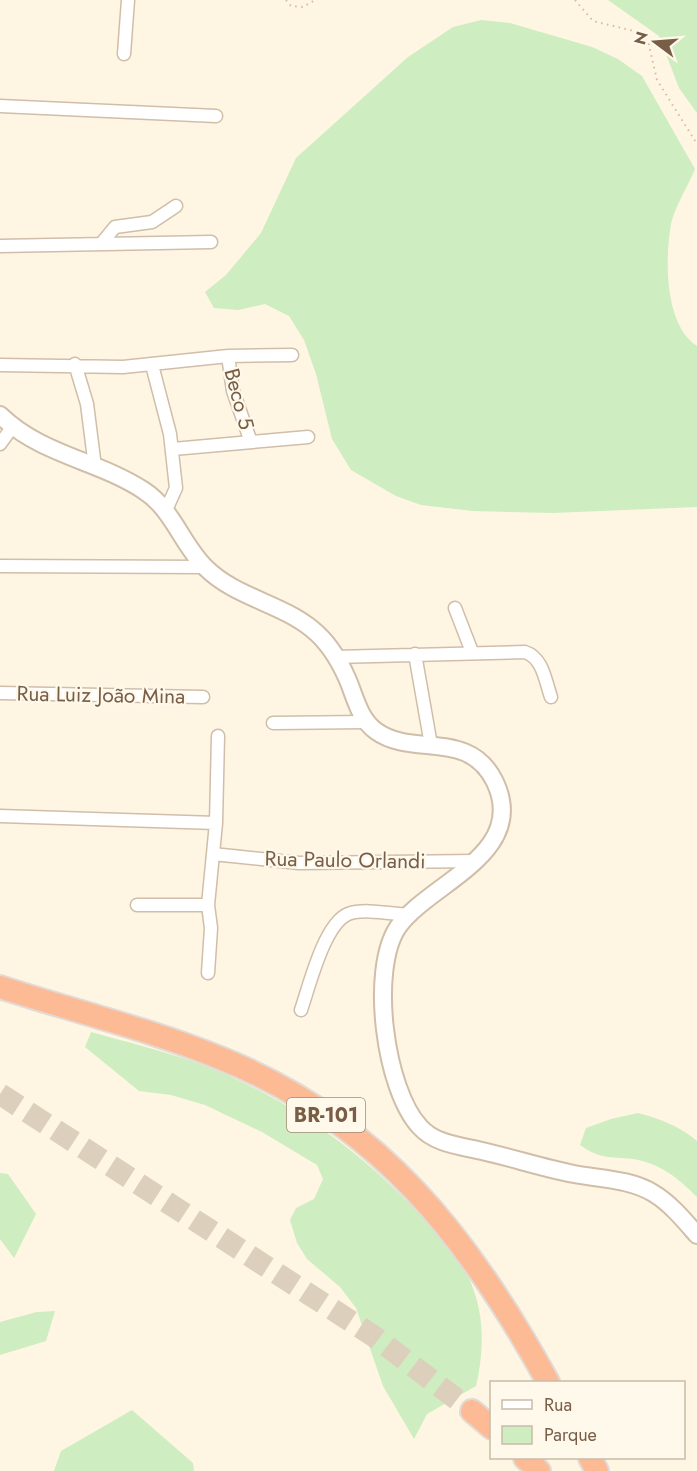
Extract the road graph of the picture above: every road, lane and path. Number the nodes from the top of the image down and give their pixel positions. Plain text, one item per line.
1 (128, 0) edge
2 (286, 0) edge
3 (315, 0) edge
4 (575, 0) edge
5 (124, 54) dead end
6 (0, 106) edge
7 (216, 116) dead end
8 (697, 144) edge
9 (176, 206) dead end
10 (211, 242) dead end
11 (101, 244) junction
12 (0, 246) edge
13 (292, 355) dead end
14 (228, 356) junction
15 (75, 364) junction
16 (0, 365) edge
17 (152, 365) junction
18 (0, 415) edge
19 (13, 426) junction
20 (308, 437) dead end
21 (251, 442) junction
22 (0, 444) edge
23 (173, 449) junction
24 (95, 467) junction
25 (166, 510) junction
26 (0, 566) edge
27 (205, 567) junction
28 (455, 608) dead end
29 (472, 652) junction
30 (415, 654) junction
31 (335, 657) junction
32 (0, 693) edge
33 (203, 697) dead end
34 (551, 697) dead end
35 (366, 722) junction
36 (273, 723) dead end
37 (218, 736) dead end
38 (431, 745) junction
39 (0, 816) edge
40 (216, 823) junction
41 (213, 854) junction
42 (478, 861) junction
43 (137, 905) dead end
44 (208, 905) junction
45 (409, 915) junction
46 (208, 973) dead end
47 (0, 987) edge
48 (301, 1010) dead end
49 (697, 1235) edge
50 (547, 1381) edge
51 (472, 1411) tunnel mouth
52 (490, 1426) edge
53 (526, 1459) edge
54 (539, 1471) edge

1 - 5 street
2 - 3 path
4 - 8 path
6 - 7 street
9 - 11 street
10 - 11 street
11 - 12 street
13 - 14 street
14 - 17 street
14 - 21 street, Beco 5
15 - 16 street
15 - 17 street
15 - 24 street
17 - 23 street
18 - 19 street
19 - 22 street
19 - 24 street
20 - 21 street
21 - 23 street
23 - 25 street
24 - 25 street
25 - 27 street
26 - 27 street
27 - 31 street
28 - 29 street
29 - 30 street
29 - 34 street
30 - 31 street
30 - 38 street
31 - 35 street
32 - 33 street, Rua Luiz João Mina
35 - 36 street
35 - 38 street
37 - 40 street
38 - 42 street
39 - 40 street
40 - 41 street
41 - 42 street, Rua Paulo Orlandi
41 - 44 street
42 - 45 street
43 - 44 street
44 - 46 street
45 - 48 street
45 - 49 street
47 - 50 highway, BR-101
51 - 52 highway
53 - 54 highway

